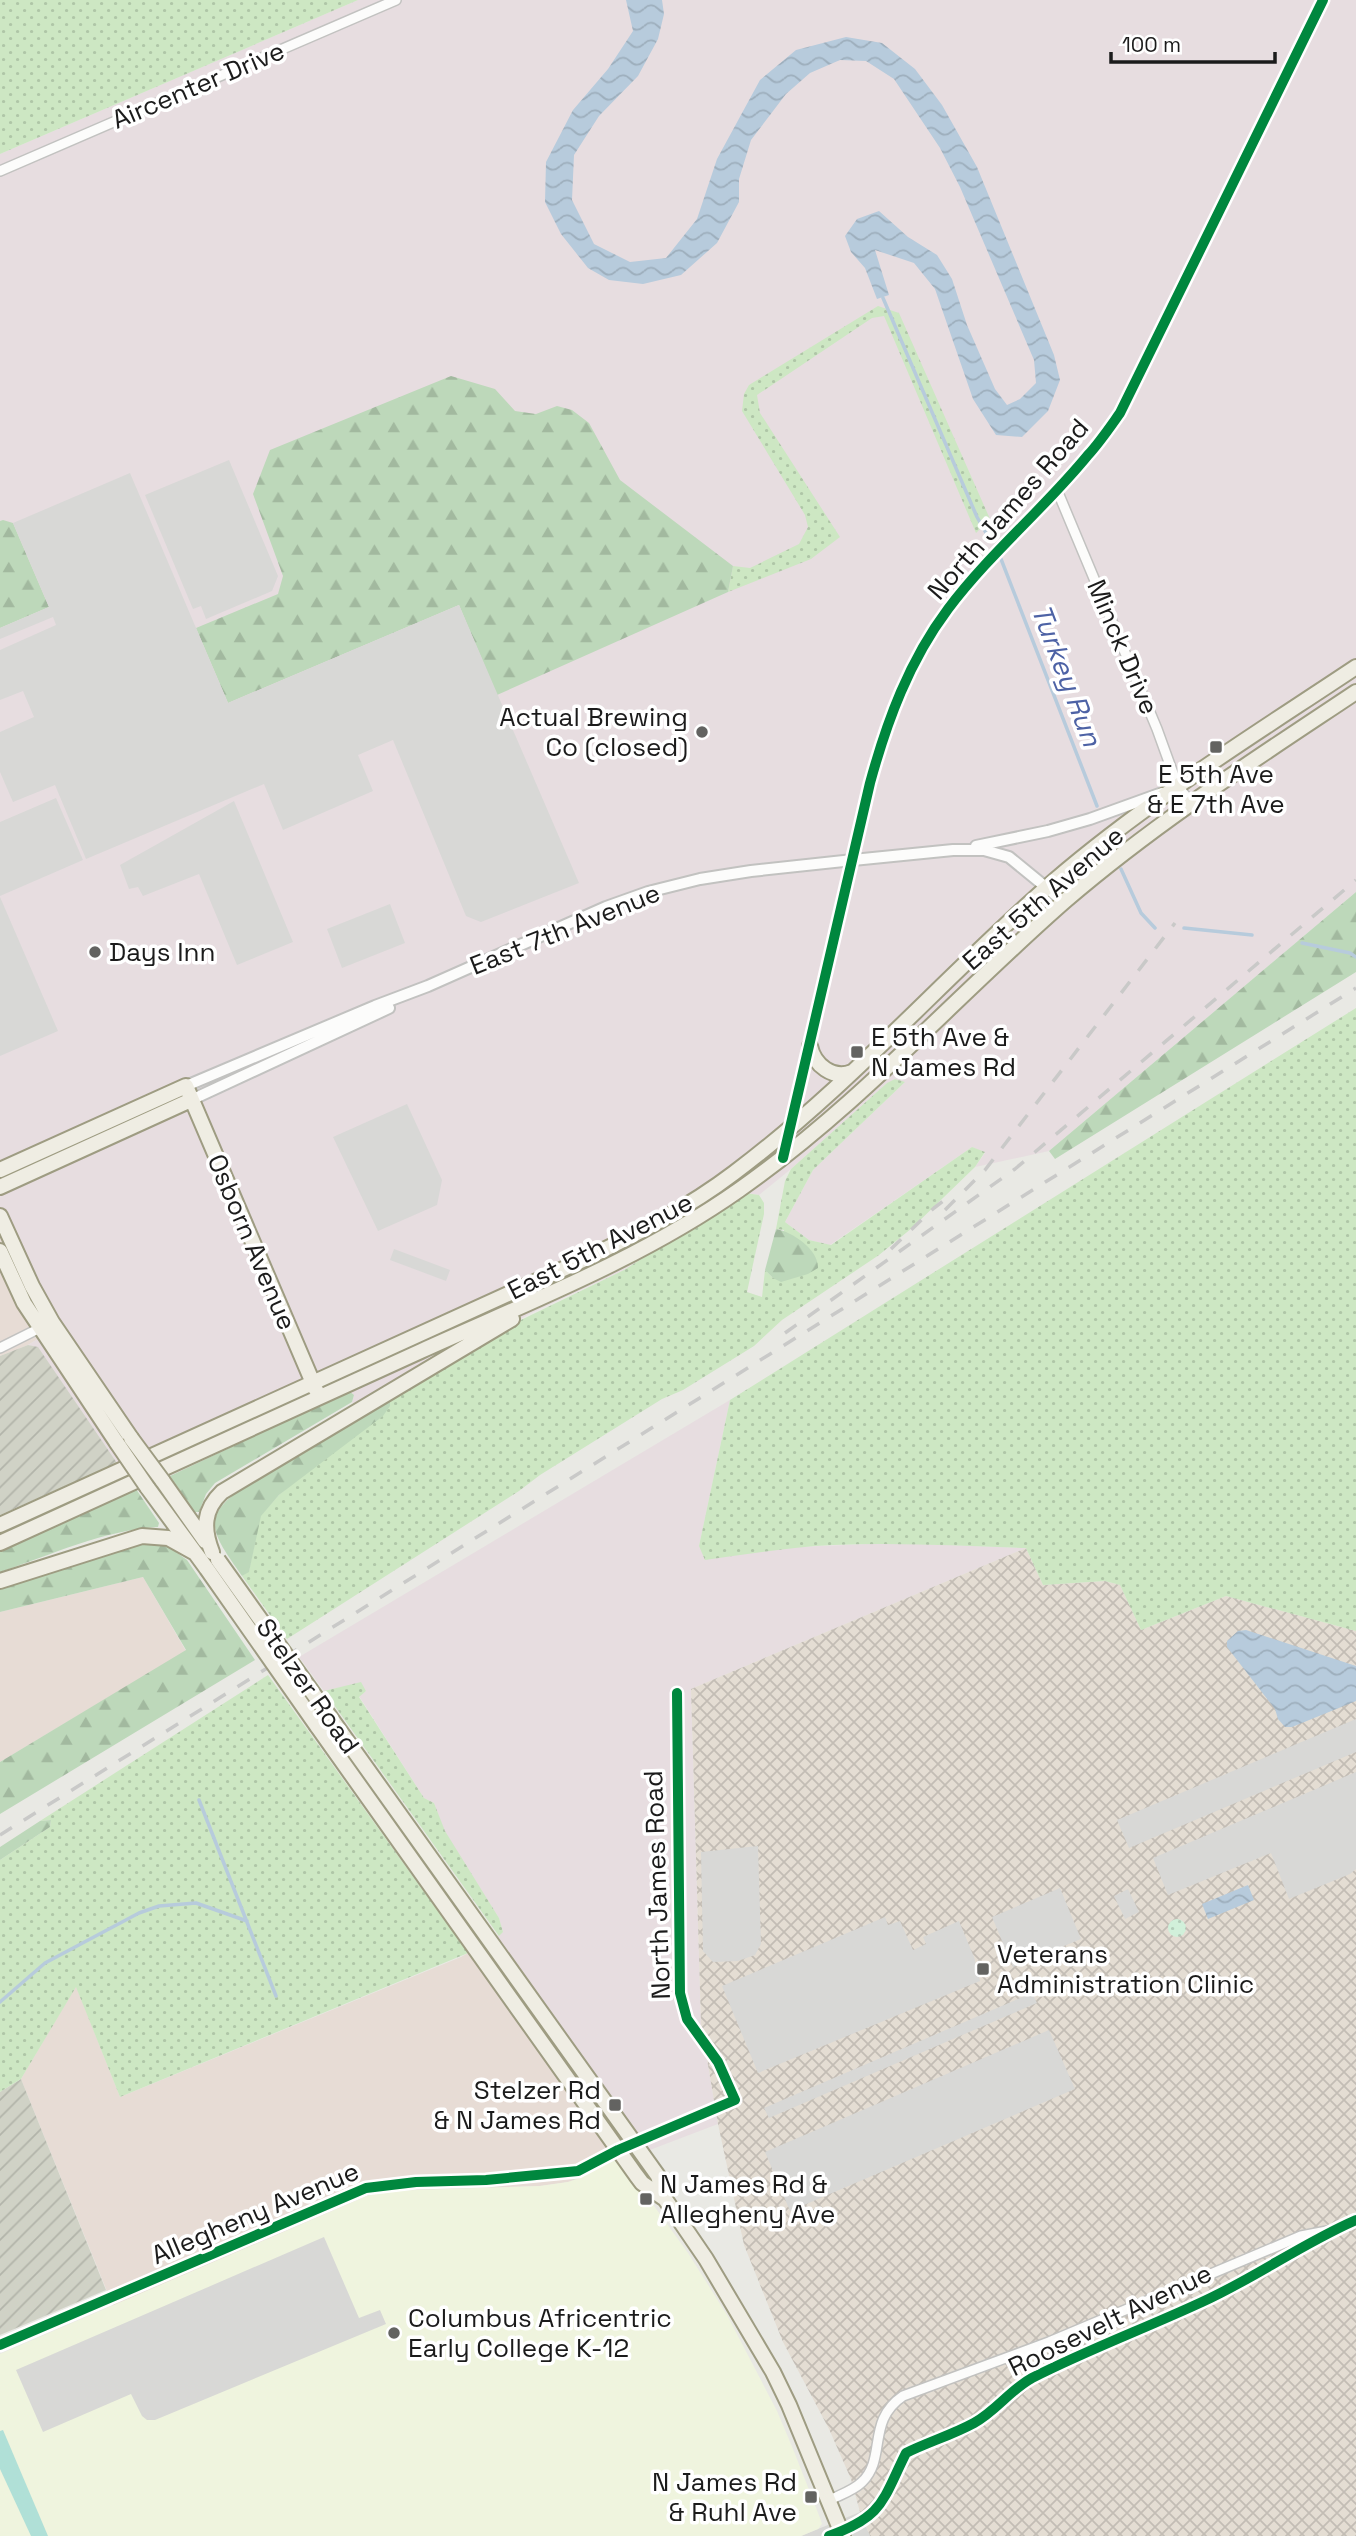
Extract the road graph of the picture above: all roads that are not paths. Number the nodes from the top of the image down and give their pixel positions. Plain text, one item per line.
1 (396, 0) edge
2 (1323, 0) edge
3 (0, 170) edge
4 (1057, 490) junction
5 (1356, 667) edge
6 (1356, 692) edge
7 (1178, 787) junction
8 (1191, 802) junction
9 (953, 850) junction
10 (853, 860) junction
11 (1047, 888) junction
12 (1064, 902) junction
13 (810, 1046) junction
14 (852, 1072) junction
15 (188, 1093) junction
16 (790, 1129) junction
17 (40, 1152) junction
18 (783, 1158) junction
19 (0, 1161) edge
20 (0, 1170) edge
21 (0, 1187) edge
22 (0, 1216) edge
23 (0, 1251) edge
24 (599, 1271) junction
25 (40, 1328) junction
26 (0, 1348) edge
27 (312, 1381) junction
28 (319, 1397) junction
29 (124, 1440) junction
30 (0, 1525) edge
31 (0, 1543) edge
32 (195, 1553) junction
33 (212, 1560) junction
34 (0, 1581) edge
35 (677, 1693) dead end
36 (635, 2143) junction
37 (618, 2150) junction
38 (665, 2199) junction
39 (1356, 2220) edge
40 (1332, 2230) junction
41 (0, 2345) edge
42 (828, 2501) junction
43 (838, 2534) edge

1 - 3 street, Aircenter Drive
2 - 4 street, North James Road
4 - 7 street, Minck Drive
4 - 10 street, North James Road
5 - 7 main road, East 5th Avenue
6 - 8 main road, East 5th Avenue
7 - 8 street, Minck Drive
7 - 9 street, East 7th Avenue
7 - 11 main road, East 5th Avenue
8 - 12 main road, East 5th Avenue
9 - 10 street, East 7th Avenue
9 - 11 street, East 7th Avenue
10 - 13 street, North James Road
10 - 15 street, East 7th Avenue
11 - 12 street, East 7th Avenue
11 - 14 main road, East 5th Avenue
12 - 18 main road, East 5th Avenue
13 - 14 main road
13 - 16 street, North James Road
14 - 16 main road, East 5th Avenue
15 - 17 main road, East 7th Avenue
15 - 21 main road, East 7th Avenue
15 - 27 main road, Osborn Avenue
16 - 18 street, North James Road
16 - 27 main road, East 5th Avenue
17 - 19 main road
17 - 20 main road, East 7th Avenue
18 - 24 main road, East 5th Avenue
22 - 29 main road, Stelzer Road
23 - 25 main road, Stelzer Road
24 - 28 main road, East 5th Avenue
24 - 33 main road
25 - 26 street
25 - 29 main road, Stelzer Road
27 - 28 main road, Osborn Avenue
27 - 30 main road, East 5th Avenue
28 - 31 main road, East 5th Avenue
29 - 32 main road, Stelzer Road, bridge
29 - 33 main road, Stelzer Road, bridge
32 - 33 main road, Stelzer Road
32 - 34 main road
33 - 36 main road, Stelzer Road, bridge
33 - 37 main road, Stelzer Road, bridge
35 - 36 street, North James Road
36 - 37 street, North James Road
36 - 38 main road
37 - 38 main road
37 - 41 street, Allegheny Avenue
38 - 42 main road
39 - 40 street, Roosevelt Avenue
40 - 42 street, Roosevelt Avenue
40 - 43 street, Roosevelt Avenue
42 - 43 main road

